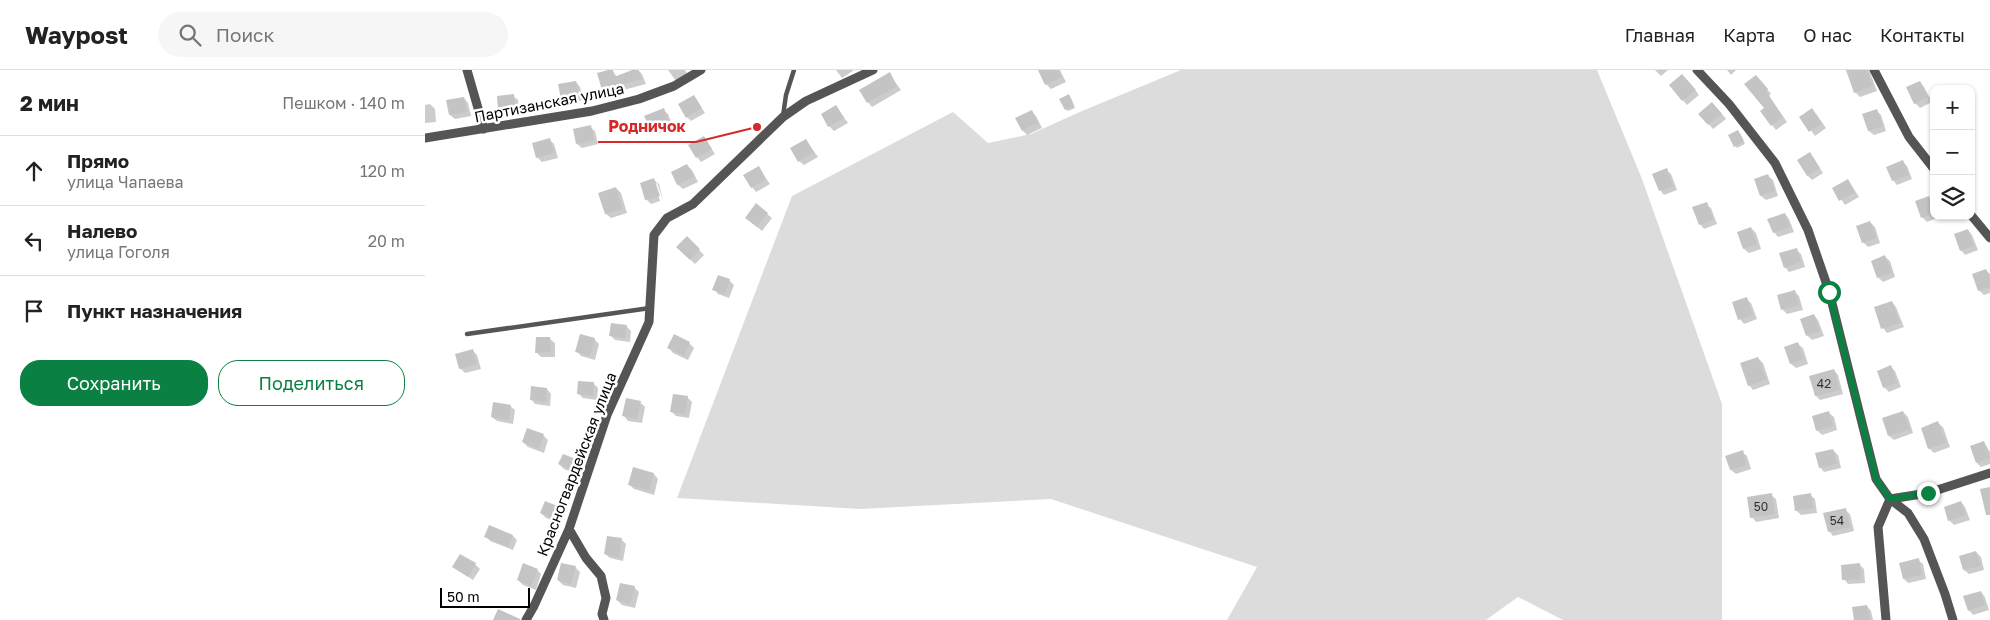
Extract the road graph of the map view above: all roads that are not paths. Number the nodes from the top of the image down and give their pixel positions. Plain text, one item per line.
1 (467, 70) edge
2 (701, 70) edge
3 (794, 70) edge
4 (873, 70) edge
5 (1697, 70) edge
6 (1874, 70) edge
7 (783, 117) junction
8 (484, 129) junction
9 (425, 138) edge
10 (1930, 164) edge
11 (1975, 220) edge
12 (1990, 238) edge
13 (650, 308) junction
14 (467, 334) dead end
15 (1990, 473) edge
16 (1890, 499) junction
17 (569, 528) junction
18 (526, 620) edge
19 (604, 620) edge
20 (1887, 620) edge
21 (1953, 620) edge

1 - 8 street
2 - 8 street, Партизанская улица
3 - 7 lane
4 - 7 street, Красногвардейская улица
5 - 16 street
6 - 10 street
7 - 13 street, Красногвардейская улица
8 - 9 street, Партизанская улица
11 - 12 street
13 - 14 lane
13 - 17 street, Красногвардейская улица
15 - 16 street
16 - 20 street
16 - 21 street
17 - 18 street, Красногвардейская улица
17 - 19 street

